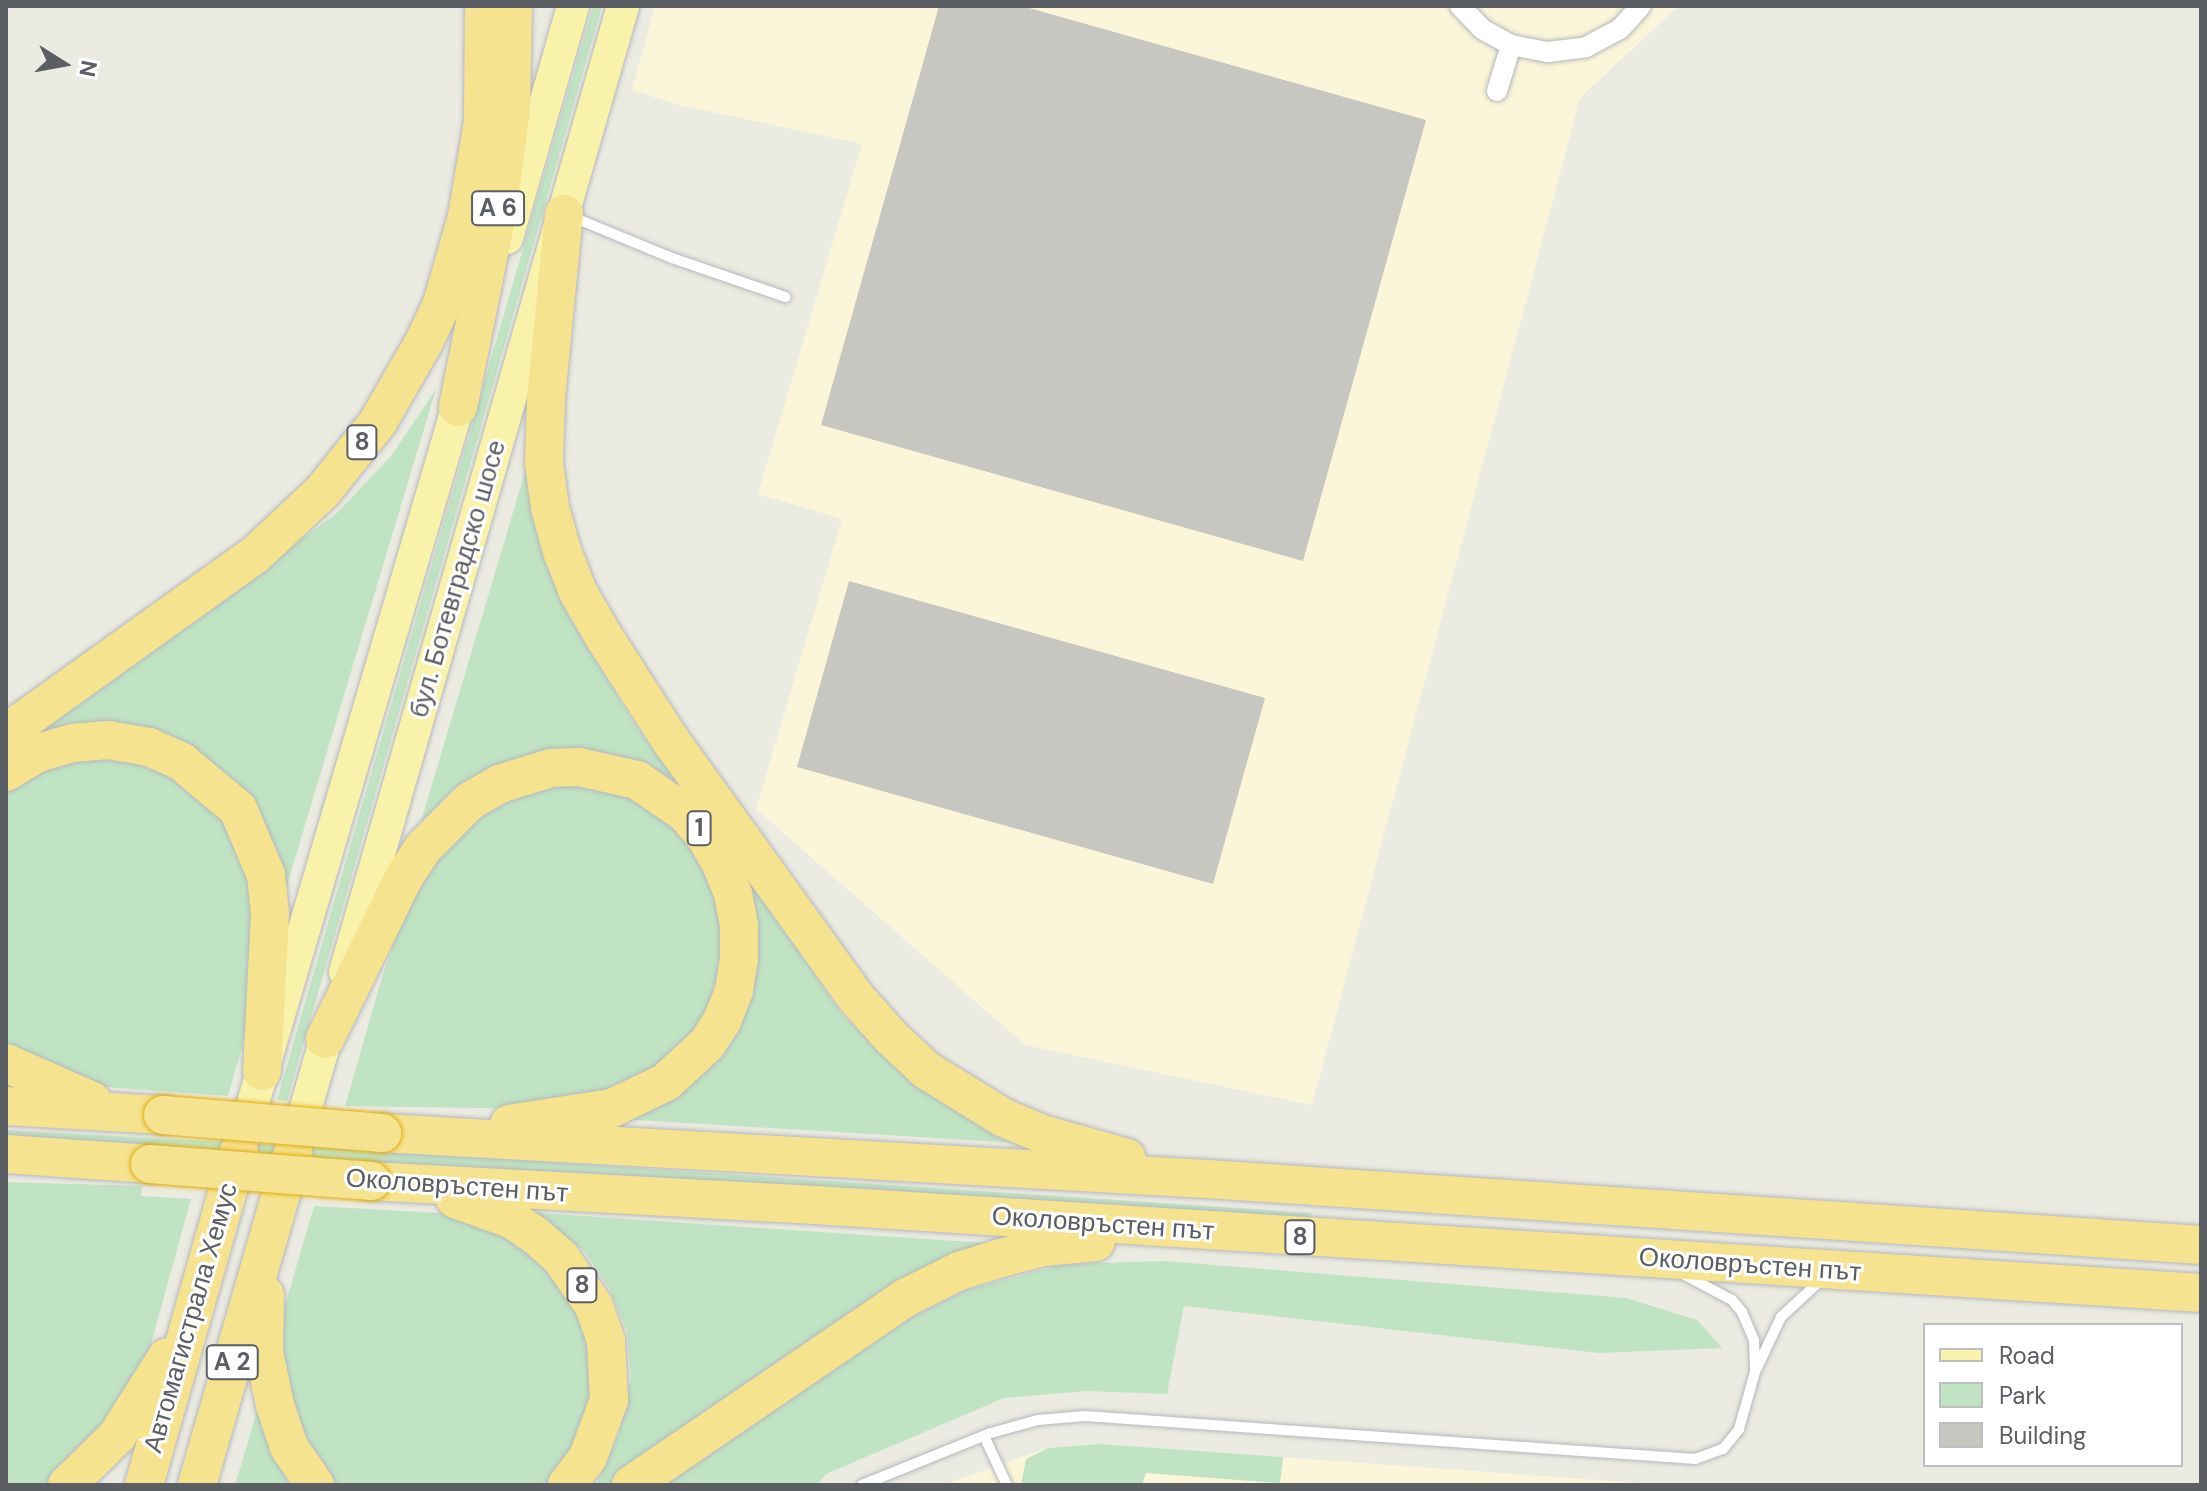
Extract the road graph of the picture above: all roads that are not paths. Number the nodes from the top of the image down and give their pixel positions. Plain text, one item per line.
1 (484, 6) edge
2 (513, 6) edge
3 (573, 6) edge
4 (623, 6) edge
5 (1460, 6) edge
6 (1641, 6) edge
7 (1511, 45) junction
8 (1497, 91) dead end
9 (564, 214) junction
10 (785, 297) dead end
11 (458, 407) junction
12 (6, 733) edge
13 (6, 772) edge
14 (325, 1039) junction
15 (6, 1063) edge
16 (262, 1071) junction
17 (6, 1106) edge
18 (121, 1112) junction
19 (426, 1136) junction
20 (239, 1151) joint
21 (293, 1152) joint
22 (6, 1154) edge
23 (95, 1160) junction
24 (6, 1171) edge
25 (1207, 1179) junction
26 (384, 1183) junction
27 (1209, 1231) junction
28 (267, 1239) junction
29 (2201, 1245) edge
30 (1652, 1259) junction
31 (1835, 1270) junction
32 (2201, 1293) edge
33 (191, 1321) junction
34 (1755, 1372) junction
35 (984, 1436) junction
36 (67, 1485) edge
37 (144, 1485) edge
38 (197, 1485) edge
39 (315, 1485) edge
40 (567, 1485) edge
41 (631, 1485) edge
42 (862, 1485) edge
43 (1007, 1485) edge

1 - 12 highway, 8
2 - 11 highway, A 6
3 - 11 main road, бул. Ботевградско шосе
4 - 9 main road, бул. Ботевградско шосе
5 - 7 street
6 - 7 street
7 - 8 street
9 - 10 lane
9 - 14 main road, бул. Ботевградско шосе
9 - 25 highway
11 - 16 main road, бул. Ботевградско шосе
13 - 16 highway
14 - 19 highway, 1
14 - 21 main road, бул. Ботевградско шосе / 1
15 - 18 highway
16 - 20 main road, бул. Ботевградско шосе
17 - 18 highway, Околовръстен път / 1
18 - 19 highway, Околовръстен път / 1, bridge
19 - 25 highway, Околовръстен път / 8
20 - 33 highway, Автомагистрала Хемус / A 2
21 - 28 highway, Автомагистрала Хемус / A 2
22 - 23 highway, Околовръстен път / 8
23 - 24 highway
23 - 26 highway, Околовръстен път / 8, bridge
25 - 29 highway, Околовръстен път / 8
26 - 27 highway, Околовръстен път / 8
26 - 40 highway, 8
27 - 30 highway, Околовръстен път / 8
27 - 41 highway
28 - 38 highway, Автомагистрала Хемус / A 2
28 - 39 highway
30 - 31 highway, Околовръстен път / 8
30 - 34 lane
31 - 32 highway, Околовръстен път / 8
31 - 34 lane
33 - 36 highway
33 - 37 highway, Автомагистрала Хемус / A 2
34 - 35 lane
35 - 42 lane
35 - 43 lane

